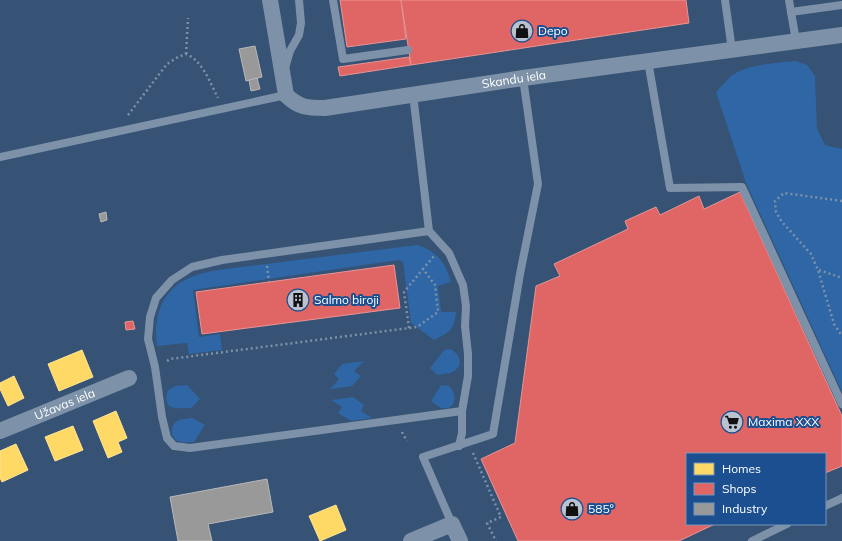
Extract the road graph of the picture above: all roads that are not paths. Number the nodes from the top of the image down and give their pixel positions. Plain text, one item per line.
1 (270, 0) edge
2 (299, 0) edge
3 (333, 0) edge
4 (725, 0) edge
5 (789, 0) edge
6 (842, 5) edge
7 (791, 12) junction
8 (842, 35) edge
9 (796, 41) junction
10 (408, 50) dead end
11 (732, 50) junction
12 (648, 61) junction
13 (283, 78) junction
14 (523, 78) junction
15 (413, 94) junction
16 (286, 95) junction
17 (0, 157) edge
18 (429, 231) junction
19 (130, 378) dead end
20 (842, 404) edge
21 (462, 411) junction
22 (0, 431) edge
23 (459, 446) junction
24 (842, 498) edge
25 (826, 506) edge
26 (452, 524) junction
27 (785, 525) edge
28 (411, 541) edge
29 (460, 541) edge
30 (752, 541) edge

1 - 13 street
2 - 13 lane
3 - 10 lane
4 - 11 lane
5 - 7 lane
6 - 7 lane
7 - 9 lane
8 - 9 street, Skandu iela
9 - 11 street, Skandu iela
11 - 12 street, Skandu iela
12 - 14 street, Skandu iela
12 - 20 lane
13 - 16 street
14 - 15 street, Skandu iela
14 - 23 lane
15 - 16 street, Skandu iela
15 - 18 lane
16 - 17 lane
18 - 21 lane
18 - 21 lane
19 - 22 street, Užavas iela
21 - 23 lane
23 - 26 lane
24 - 25 lane
26 - 28 street
26 - 29 street
27 - 30 lane

